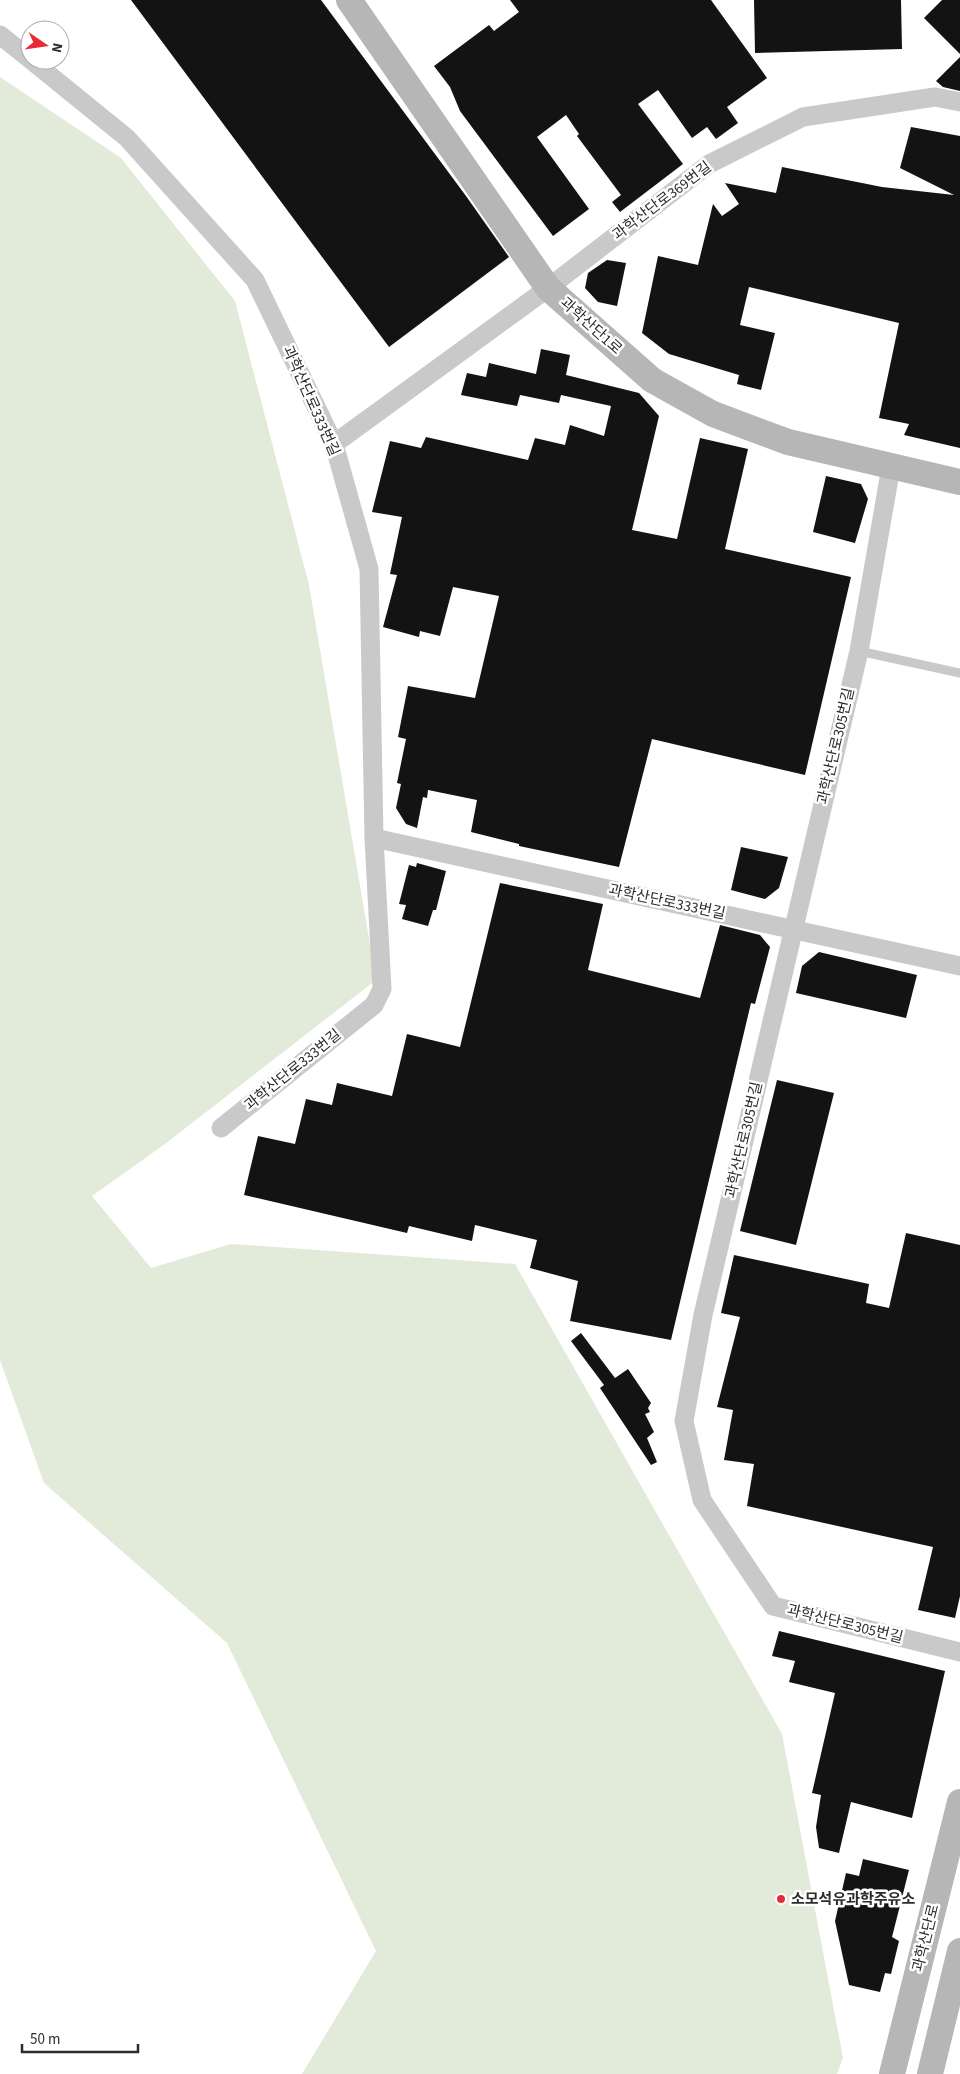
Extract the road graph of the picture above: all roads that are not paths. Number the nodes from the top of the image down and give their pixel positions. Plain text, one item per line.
1 (349, 0) edge
2 (0, 35) edge
3 (20, 52) edge
4 (42, 70) edge
5 (960, 102) edge
6 (548, 288) junction
7 (334, 444) junction
8 (892, 467) junction
9 (960, 482) edge
10 (859, 650) junction
11 (960, 673) edge
12 (374, 838) junction
13 (793, 930) junction
14 (960, 965) edge
15 (221, 1128) dead end
16 (960, 1652) edge
17 (960, 1802) edge
18 (960, 1951) edge
19 (892, 2074) edge
20 (930, 2074) edge

1 - 6 main road, 과학산단1로
2 - 3 street, 과학산단로333번길
4 - 7 street, 과학산단로333번길
5 - 6 street, 과학산단로369번길
6 - 7 street, 과학산단로369번길
6 - 8 main road, 과학산단1로
7 - 12 street, 과학산단로333번길
8 - 9 main road, 과학산단1로
8 - 10 street, 과학산단로305번길
10 - 11 lane
10 - 13 street, 과학산단로305번길
12 - 13 street, 과학산단로333번길
12 - 15 street, 과학산단로333번길
13 - 14 street, 과학산단로333번길
13 - 16 street, 과학산단로305번길
17 - 19 main road, 과학산단로
18 - 20 main road

